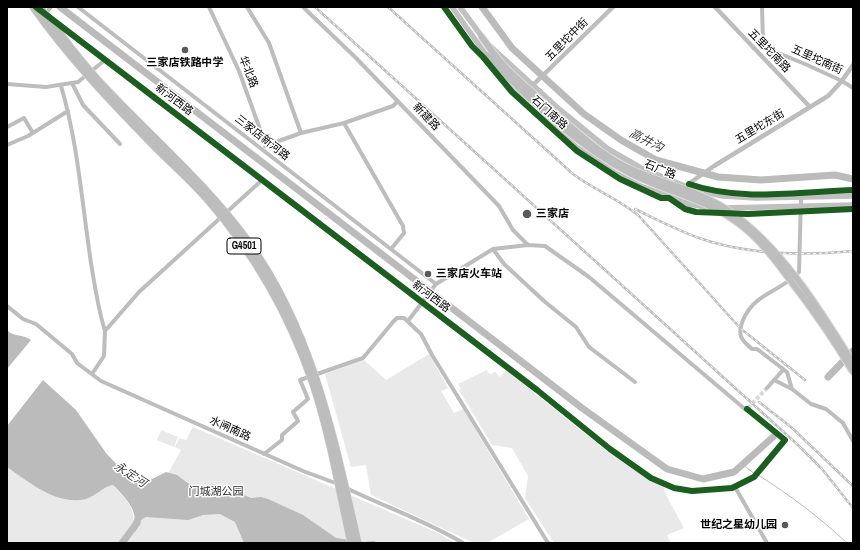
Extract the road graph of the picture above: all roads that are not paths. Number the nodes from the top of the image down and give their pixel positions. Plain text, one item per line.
1 (33, 7) edge
2 (36, 7) edge
3 (40, 7) edge
4 (51, 7) edge
5 (78, 7) edge
6 (209, 7) edge
7 (247, 7) edge
8 (303, 7) edge
9 (452, 7) edge
10 (460, 7) edge
11 (613, 7) edge
12 (715, 7) edge
13 (762, 7) edge
14 (45, 14) junction
15 (481, 36) junction
16 (487, 55) junction
17 (105, 60) junction
18 (853, 64) edge
19 (842, 81) junction
20 (72, 83) junction
21 (7, 84) edge
22 (533, 85) junction
23 (61, 86) junction
24 (853, 88) edge
25 (398, 101) junction
26 (810, 107) junction
27 (68, 111) junction
28 (344, 123) junction
29 (7, 127) edge
30 (33, 132) junction
31 (301, 133) junction
32 (120, 144) dead end
33 (7, 145) edge
34 (266, 146) junction
35 (260, 148) junction
36 (262, 180) junction
37 (685, 186) junction
38 (853, 196) edge
39 (669, 198) junction
40 (800, 198) junction
41 (853, 205) edge
42 (800, 206) junction
43 (528, 245) junction
44 (391, 249) junction
45 (493, 249) junction
46 (436, 284) junction
47 (422, 302) junction
48 (7, 306) edge
49 (408, 321) junction
50 (105, 332) junction
51 (853, 363) edge
52 (783, 370) junction
53 (853, 372) edge
54 (92, 374) junction
55 (774, 380) junction
56 (635, 382) dead end
57 (767, 388) tunnel mouth
58 (792, 389) junction
59 (853, 441) edge
60 (264, 454) junction
61 (735, 487) junction
62 (351, 543) edge
63 (358, 543) edge
64 (463, 543) edge
65 (548, 543) edge
66 (767, 543) edge

1 - 62 highway, G4501, bridge
2 - 14 street, 新河西路
3 - 63 highway, G4501, bridge
4 - 14 street
5 - 35 street, 三家店新河路
6 - 34 street, 华北路
7 - 31 street
8 - 25 street, 新建路
9 - 16 main road, 石门南路
10 - 15 main road, 石门南路
11 - 22 street, 五里坨中街
12 - 26 street, 五里坨南路
13 - 19 street, 五里坨南街
14 - 17 street, 新河西路
15 - 22 main road, 石门南路
15 - 51 main road, 石广路, bridge
16 - 39 main road, 石门南路
16 - 53 main road, 石广路, bridge
17 - 20 street
17 - 36 street, 新河西路
18 - 19 street, 五里坨东街
19 - 24 street, 五里坨南街
19 - 26 street, 五里坨东街
20 - 23 street
20 - 32 street
21 - 23 street
22 - 37 main road, 石门南路
23 - 27 street
25 - 28 street
25 - 43 street, 新建路
26 - 37 street, 五里坨东街
27 - 30 street
27 - 50 street
28 - 31 street
28 - 44 street
29 - 30 street
30 - 33 street
31 - 34 street
34 - 35 street
35 - 44 street, 三家店新河路
36 - 47 street, 新河西路
36 - 50 street
37 - 39 street, 五里坨东街
37 - 40 main road, 石门南路
38 - 40 main road, 石门南路
39 - 42 main road, 石门南路
40 - 42 street
41 - 42 main road, 石门南路
42 - 52 street
43 - 45 street
43 - 61 street, 新河西路
44 - 46 street, 三家店新河路
45 - 46 street
45 - 56 street
46 - 47 street
47 - 49 street
47 - 61 street, 新河西路
48 - 54 street, 水闸南路
49 - 60 street
49 - 65 street
50 - 54 street
52 - 55 street
52 - 58 street
54 - 60 street, 水闸南路
55 - 57 street
55 - 58 street
58 - 59 street
60 - 64 street, 水闸南路
61 - 66 street

